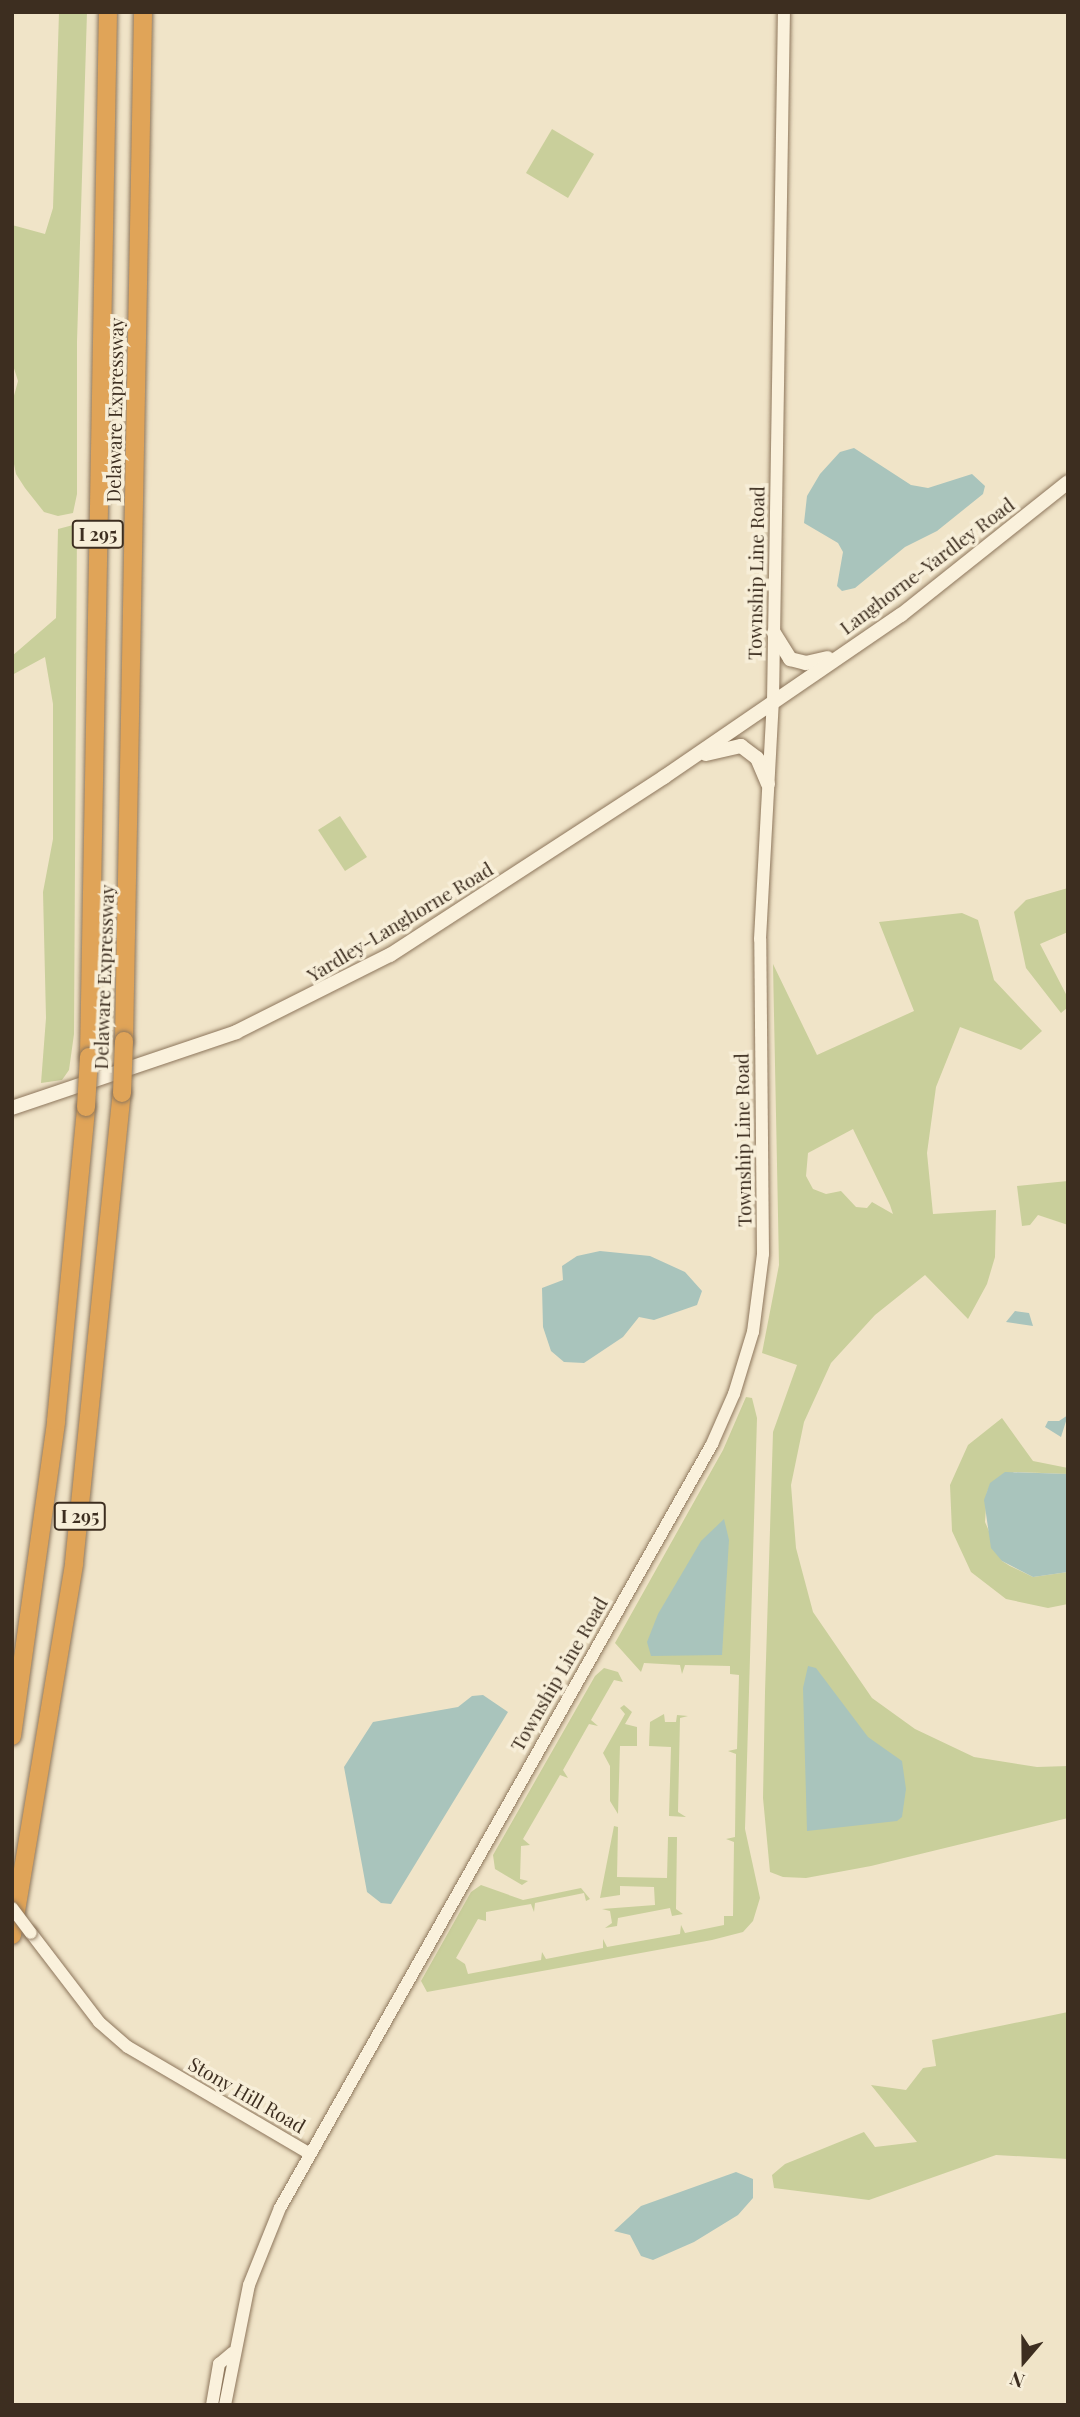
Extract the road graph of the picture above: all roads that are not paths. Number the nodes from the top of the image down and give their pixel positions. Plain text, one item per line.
1 (108, 12) edge
2 (143, 12) edge
3 (784, 12) edge
4 (1068, 482) edge
5 (774, 633) junction
6 (848, 650) junction
7 (773, 701) junction
8 (688, 760) junction
9 (768, 784) junction
10 (12, 1108) edge
11 (12, 1736) edge
12 (12, 1908) edge
13 (12, 1935) edge
14 (309, 2153) junction
15 (232, 2353) junction
16 (212, 2405) edge
17 (225, 2405) edge

1 - 11 highway, Delaware Expressway / I 295, bridge
2 - 13 highway, Delaware Expressway / I 295, bridge
3 - 5 street, Township Line Road
4 - 6 main road, Langhorne-Yardley Road
5 - 6 main road
5 - 7 street, Township Line Road
6 - 7 main road, Langhorne-Yardley Road
7 - 8 main road, Yardley-Langhorne Road
7 - 9 street, Township Line Road
8 - 9 main road
8 - 10 main road, Yardley-Langhorne Road
9 - 14 street, Township Line Road
12 - 14 street, Stony Hill Road, bridge
14 - 15 street, Stony Hill Road
15 - 16 street
15 - 17 street, Stony Hill Road

